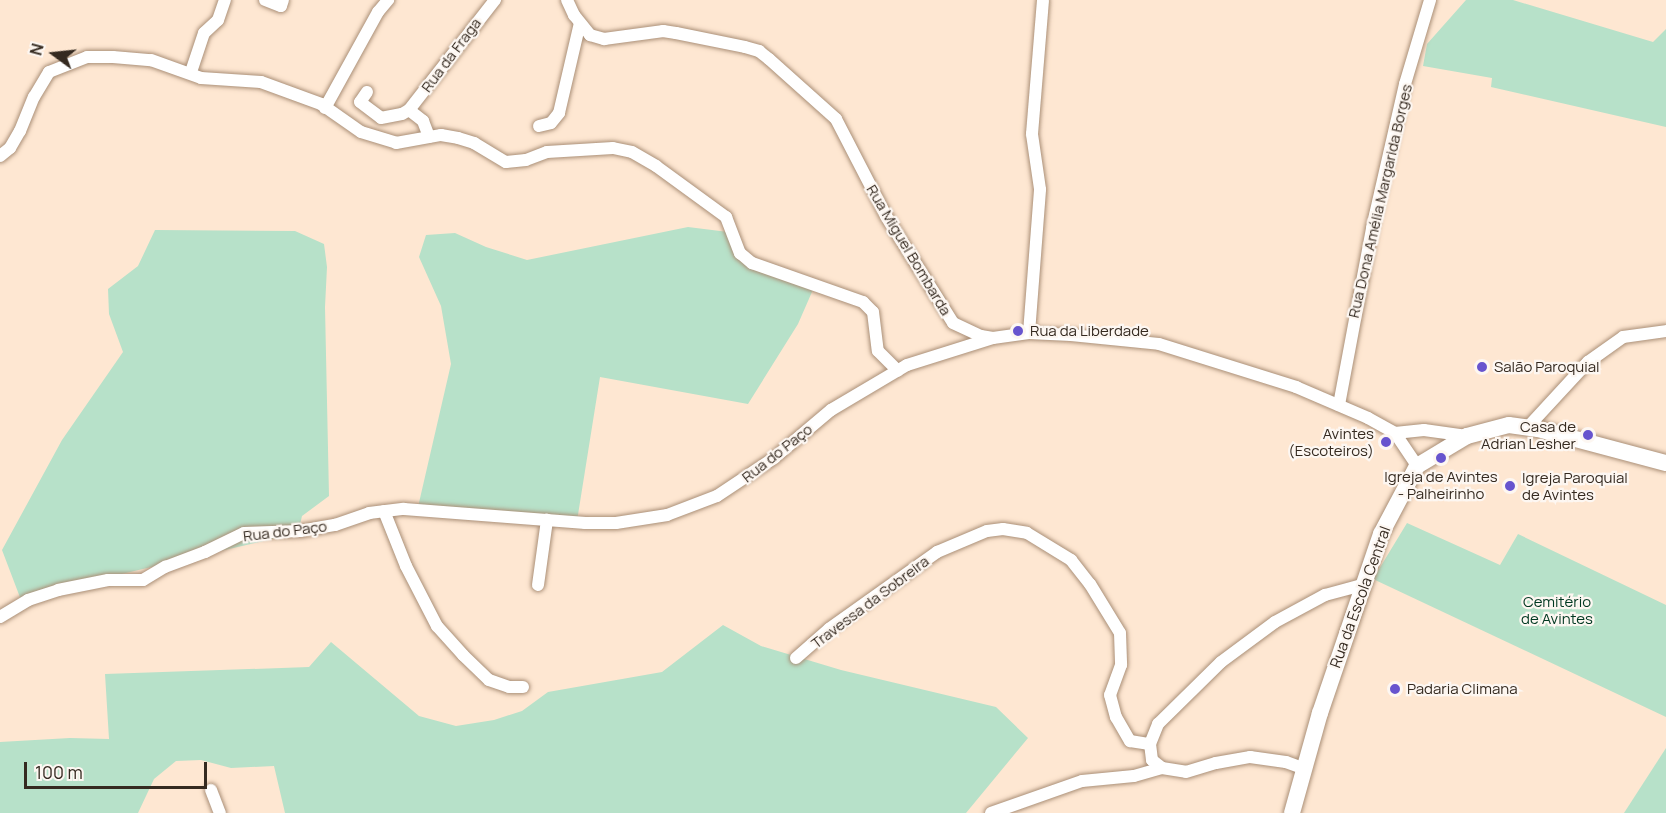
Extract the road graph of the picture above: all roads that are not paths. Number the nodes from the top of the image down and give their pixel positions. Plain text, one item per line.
1 (225, 0) edge
2 (265, 0) edge
3 (283, 0) edge
4 (388, 0) edge
5 (495, 0) edge
6 (567, 0) edge
7 (1043, 0) edge
8 (1430, 0) edge
9 (580, 23) junction
10 (192, 72) junction
11 (367, 92) dead end
12 (325, 108) junction
13 (408, 110) junction
14 (539, 126) dead end
15 (429, 137) junction
16 (0, 156) edge
17 (1666, 332) edge
18 (1029, 333) junction
19 (993, 338) junction
20 (898, 371) junction
21 (1339, 405) junction
22 (1527, 428) junction
23 (1395, 434) junction
24 (1467, 436) junction
25 (1666, 463) edge
26 (1417, 466) junction
27 (384, 511) junction
28 (547, 520) junction
29 (538, 585) dead end
30 (1363, 585) junction
31 (0, 617) edge
32 (796, 658) dead end
33 (523, 687) dead end
34 (1150, 744) junction
35 (1162, 768) junction
36 (1305, 769) junction
37 (211, 790) dead end
38 (220, 813) edge
39 (991, 813) edge
40 (1292, 813) edge

1 - 10 street
2 - 3 street
4 - 12 street
5 - 13 street, Rua da Fraga
6 - 9 street, Rua Miguel Bombarda
7 - 18 street
8 - 21 street, Rua Dona Amélia Margarida Borges
9 - 14 street
9 - 19 street, Rua Miguel Bombarda
10 - 12 street
10 - 16 street
11 - 13 street
12 - 15 street
13 - 15 street
15 - 20 street
17 - 22 street
18 - 19 street, Rua Miguel Bombarda
18 - 21 street, Rua Miguel Bombarda
19 - 20 street, Rua do Paço
20 - 28 street, Rua do Paço
21 - 23 street, Rua Miguel Bombarda
22 - 24 street
22 - 25 street
23 - 24 street
23 - 26 street, Rua Miguel Bombarda
24 - 26 street
26 - 30 street, Rua da Escola Central
27 - 28 street, Rua do Paço
27 - 31 street, Rua do Paço
27 - 33 street
28 - 29 street
30 - 34 street
30 - 36 street, Rua da Escola Central
32 - 34 street, Travessa da Sobreira
34 - 35 street
35 - 36 street
35 - 39 street
36 - 40 street, Rua da Escola Central
37 - 38 street

